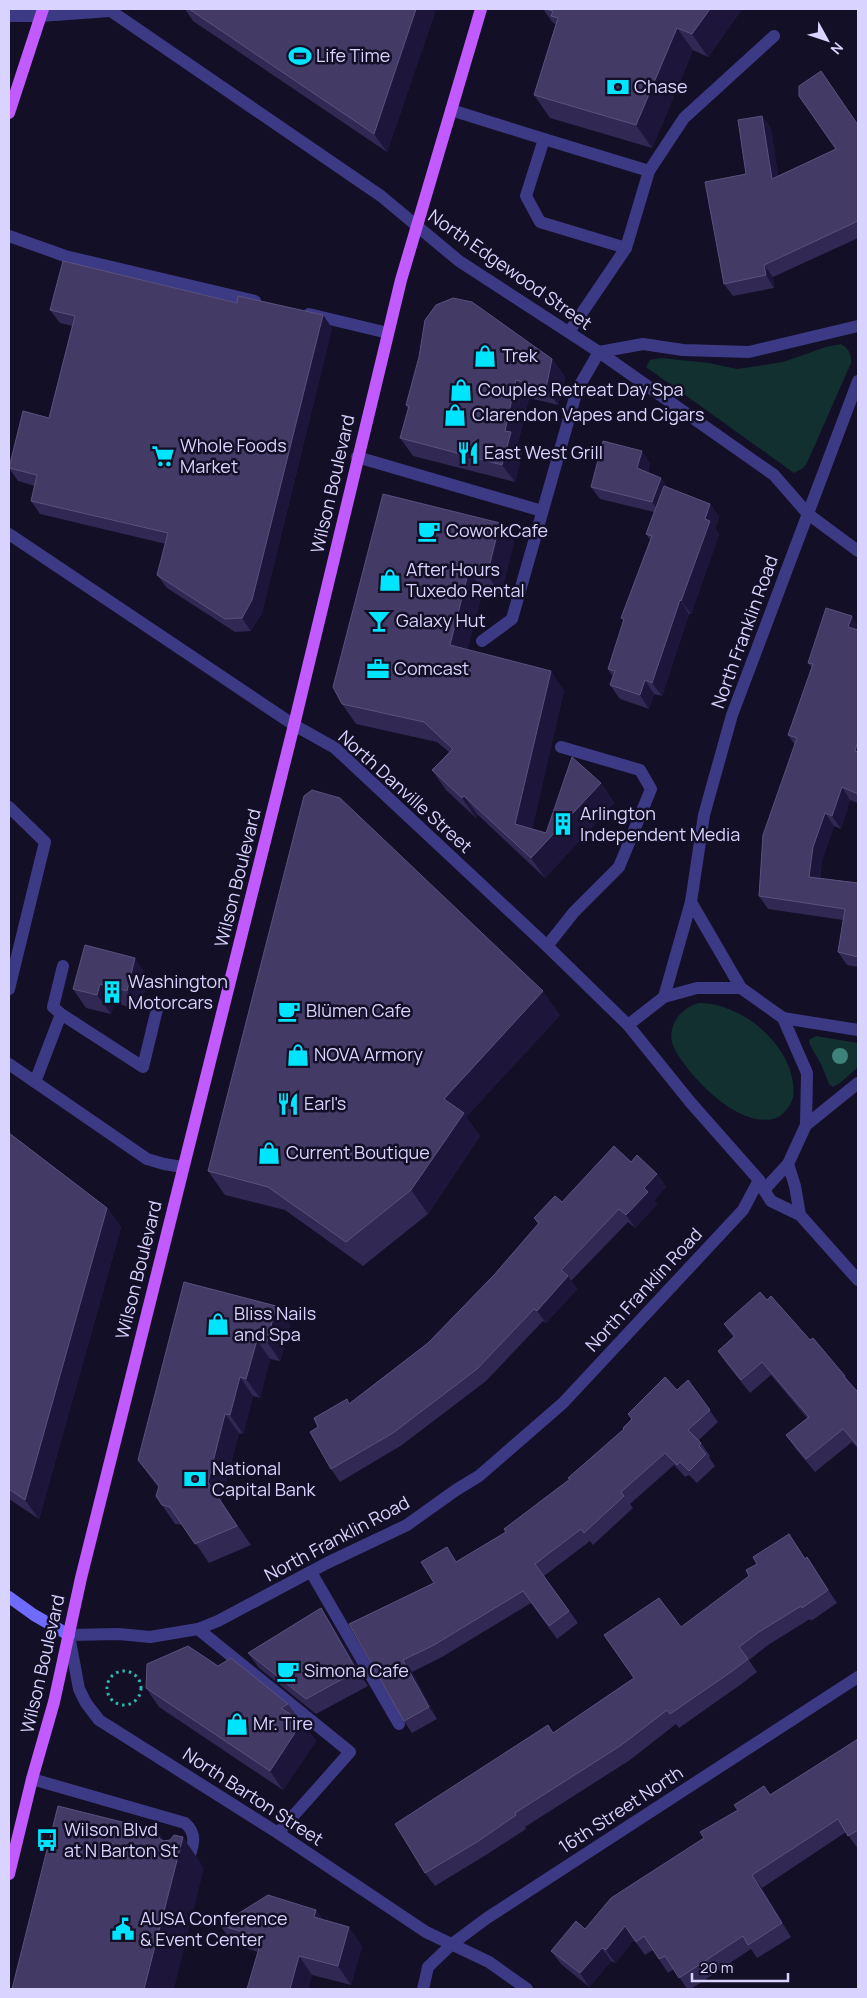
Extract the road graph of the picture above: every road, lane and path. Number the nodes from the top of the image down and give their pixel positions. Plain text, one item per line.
1 (481, 9) edge
2 (108, 10) edge
3 (42, 13) edge
4 (9, 16) edge
5 (774, 36) dead end
6 (451, 110) junction
7 (9, 113) edge
8 (544, 139) junction
9 (649, 171) junction
10 (416, 226) junction
11 (9, 236) edge
12 (626, 248) junction
13 (271, 305) edge
14 (297, 311) edge
15 (858, 326) edge
16 (569, 332) junction
17 (388, 333) junction
18 (599, 352) junction
19 (858, 382) edge
20 (357, 457) junction
21 (542, 511) junction
22 (808, 514) junction
23 (9, 534) edge
24 (858, 552) edge
25 (482, 641) dead end
26 (294, 724) junction
27 (561, 747) dead end
28 (9, 807) edge
29 (691, 902) junction
30 (547, 946) junction
31 (64, 966) dead end
32 (741, 988) junction
33 (9, 989) edge
34 (664, 997) junction
35 (158, 1004) dead end
36 (61, 1014) junction
37 (783, 1018) junction
38 (628, 1026) junction
39 (858, 1030) edge
40 (9, 1064) edge
41 (35, 1082) junction
42 (858, 1083) edge
43 (806, 1125) junction
44 (788, 1164) junction
45 (183, 1167) junction
46 (761, 1185) junction
47 (800, 1215) junction
48 (858, 1280) edge
49 (311, 1572) junction
50 (9, 1597) edge
51 (198, 1629) junction
52 (69, 1635) junction
53 (858, 1678) edge
54 (109, 1680) joint
55 (399, 1724) edge
56 (32, 1779) junction
57 (278, 1833) junction
58 (187, 1864) dead end
59 (9, 1874) edge
60 (452, 1944) junction
61 (423, 1989) edge
62 (527, 1989) edge

1 - 6 main road, Wilson Boulevard
2 - 3 street, North Edgewood Street
2 - 10 street, North Edgewood Street
3 - 4 street, North Edgewood Street
3 - 7 main road
5 - 9 street
6 - 8 street
6 - 10 main road, Wilson Boulevard
8 - 9 street
8 - 12 street
9 - 12 street
10 - 16 street, North Edgewood Street
10 - 17 main road, Wilson Boulevard
11 - 13 street
12 - 16 street
14 - 17 street
15 - 18 street
16 - 18 street, North Edgewood Street
17 - 20 main road, Wilson Boulevard
18 - 21 street
18 - 22 street, North Edgewood Street
19 - 22 street, North Franklin Road
20 - 21 street
20 - 26 main road, Wilson Boulevard
21 - 25 street
22 - 24 street, North Edgewood Street
22 - 29 street, North Franklin Road
23 - 26 street, North Danville Street
26 - 30 street, North Danville Street
26 - 45 main road, Wilson Boulevard
27 - 30 street
28 - 33 street
29 - 32 street
29 - 34 street
30 - 38 street, North Danville Street
31 - 36 street
32 - 34 street
32 - 37 street
34 - 38 street
35 - 36 street
36 - 41 street
37 - 39 street
37 - 43 street
38 - 46 street, North Danville Street
40 - 41 street
41 - 45 street
42 - 43 street
43 - 44 street, North Franklin Road
44 - 46 street, North Franklin Road
44 - 47 street
45 - 52 main road, Wilson Boulevard
46 - 47 street, North Danville Street
46 - 49 street, North Franklin Road
47 - 48 street
49 - 51 street, North Franklin Road
49 - 55 street
50 - 52 street
51 - 52 street, North Franklin Road
51 - 57 street
52 - 56 main road, Wilson Boulevard
52 - 57 street, North Barton Street
53 - 60 street, 16th Street North
54 - 54 path
56 - 58 street
56 - 59 main road, Wilson Boulevard
57 - 60 street, North Barton Street
60 - 61 street, 16th Street North
60 - 62 street, North Barton Street

